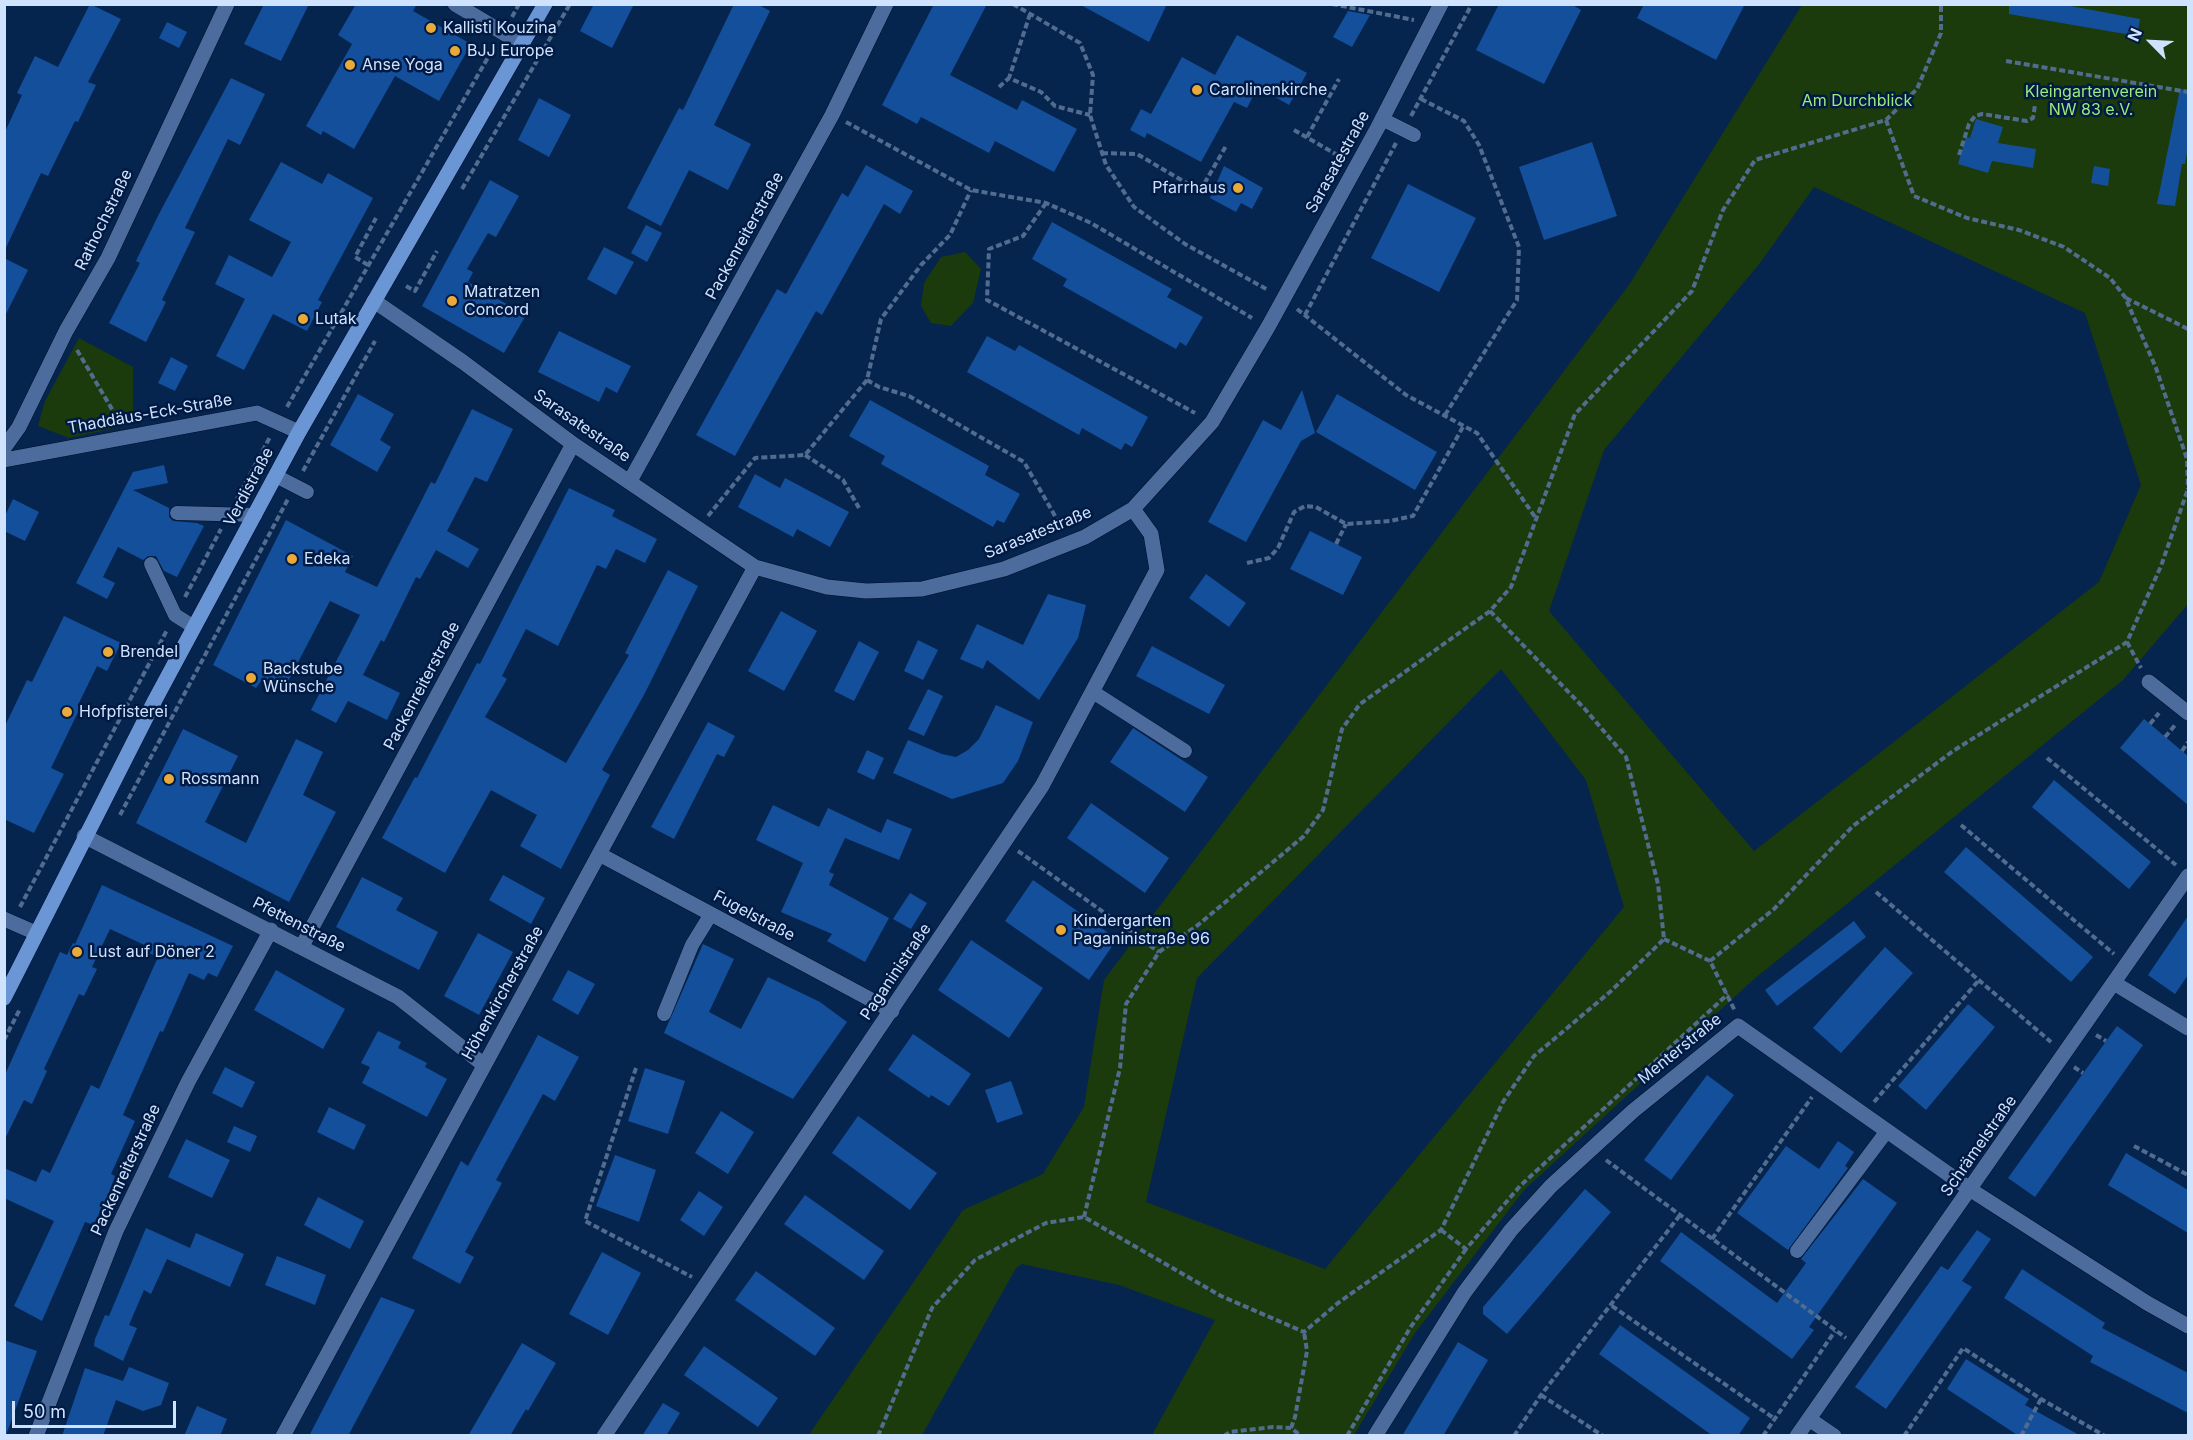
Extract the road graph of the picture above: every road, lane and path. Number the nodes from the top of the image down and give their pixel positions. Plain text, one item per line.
1 (227, 4) edge
2 (455, 4) edge
3 (545, 4) edge
4 (570, 4) edge
5 (886, 4) edge
6 (1013, 4) edge
7 (1332, 4) edge
8 (1472, 4) edge
9 (1941, 4) edge
10 (1438, 5) edge
11 (1029, 14) junction
12 (1431, 24) junction
13 (522, 44) junction
14 (2006, 61) dead end
15 (1009, 78) junction
16 (1339, 79) dead end
17 (999, 87) dead end
18 (2188, 92) edge
19 (1421, 99) junction
20 (2036, 105) dead end
21 (832, 115) junction
22 (1090, 116) junction
23 (1382, 119) junction
24 (1886, 120) junction
25 (1294, 130) dead end
26 (1409, 132) junction
27 (1307, 137) junction
28 (1226, 146) dead end
29 (1102, 153) junction
30 (1959, 154) dead end
31 (1357, 166) junction
32 (971, 190) junction
33 (459, 194) dead end
34 (1046, 202) junction
35 (376, 218) dead end
36 (437, 251) dead end
37 (368, 265) dead end
38 (411, 278) dead end
39 (406, 286) junction
40 (2125, 297) junction
41 (1283, 298) junction
42 (374, 301) junction
43 (391, 312) junction
44 (1305, 315) junction
45 (1268, 327) junction
46 (2188, 329) edge
47 (66, 331) junction
48 (867, 380) junction
49 (1445, 415) junction
50 (1212, 422) junction
51 (1464, 425) junction
52 (299, 432) junction
53 (128, 437) junction
54 (573, 444) junction
55 (4, 448) edge
56 (805, 455) junction
57 (4, 460) edge
58 (276, 476) junction
59 (630, 481) junction
60 (301, 489) junction
61 (2188, 489) edge
62 (859, 508) dead end
63 (1133, 509) junction
64 (177, 513) dead end
65 (255, 515) junction
66 (1535, 518) junction
67 (1346, 524) junction
68 (698, 528) junction
69 (1070, 542) junction
70 (1336, 544) dead end
71 (1247, 563) dead end
72 (151, 564) dead end
73 (755, 567) junction
74 (1490, 611) junction
75 (195, 627) junction
76 (2127, 642) junction
77 (2149, 682) joint
78 (1093, 692) junction
79 (2188, 713) edge
80 (2188, 742) edge
81 (1185, 751) dead end
82 (2182, 751) dead end
83 (2047, 758) dead end
84 (1961, 825) dead end
85 (84, 837) junction
86 (1004, 842) junction
87 (103, 846) junction
88 (599, 854) junction
89 (2188, 876) edge
90 (1876, 892) dead end
91 (711, 914) junction
92 (4, 919) edge
93 (271, 930) junction
94 (36, 933) junction
95 (1664, 939) junction
96 (302, 946) junction
97 (1159, 952) junction
98 (1710, 961) junction
99 (2126, 965) junction
100 (1979, 980) junction
101 (2114, 983) junction
102 (1728, 994) junction
103 (4, 998) edge
104 (21, 1008) dead end
105 (892, 1011) junction
106 (664, 1014) dead end
107 (1738, 1026) junction
108 (2188, 1028) edge
109 (4, 1040) edge
110 (2065, 1054) junction
111 (484, 1065) junction
112 (636, 1068) dead end
113 (1821, 1084) junction
114 (1864, 1115) junction
115 (1887, 1131) junction
116 (2134, 1146) dead end
117 (1591, 1149) junction
118 (2188, 1175) edge
119 (1971, 1190) junction
120 (1680, 1215) junction
121 (1084, 1217) junction
122 (1441, 1230) junction
123 (1712, 1239) junction
124 (1466, 1249) junction
125 (1797, 1251) dead end
126 (706, 1284) junction
127 (1611, 1306) junction
128 (2188, 1326) edge
129 (1835, 1331) junction
130 (1304, 1332) junction
131 (1859, 1348) junction
132 (1541, 1395) junction
133 (2041, 1399) junction
134 (1775, 1419) junction
135 (1809, 1419) junction
136 (1291, 1428) junction
137 (36, 1436) edge
138 (283, 1436) edge
139 (603, 1436) edge
140 (878, 1436) edge
141 (1224, 1436) edge
142 (1301, 1436) edge
143 (1347, 1436) edge
144 (1375, 1436) edge
145 (1514, 1436) edge
146 (1603, 1436) edge
147 (1763, 1436) edge
148 (1797, 1436) edge
149 (1834, 1436) edge
150 (1904, 1436) edge
151 (2021, 1436) edge
152 (2105, 1436) edge

1 - 47 street, Rathochstraße
2 - 13 street
3 - 13 main road, Verdistraße
4 - 33 path
5 - 21 street, Packenreiterstraße
6 - 11 path
7 - 12 path
8 - 19 path
9 - 24 path
10 - 12 street, Sarasatestraße
11 - 15 path
11 - 22 path
12 - 23 street, Sarasatestraße
13 - 42 main road, Verdistraße
14 - 18 path
15 - 17 path
15 - 22 path
16 - 27 path
19 - 26 path
19 - 49 path
20 - 30 path
21 - 32 path
21 - 59 street, Packenreiterstraße
22 - 29 path
23 - 26 lane
23 - 31 street, Sarasatestraße
24 - 40 path
24 - 66 path
25 - 27 path
26 - 44 path
27 - 31 path
28 - 29 path
29 - 41 path
31 - 41 street, Sarasatestraße
32 - 34 path
32 - 48 path
34 - 45 path
34 - 50 path
35 - 37 path
36 - 39 path
38 - 39 path
39 - 43 path
40 - 46 path
40 - 61 path
41 - 44 path
41 - 45 street, Sarasatestraße
42 - 43 street, Sarasatestraße
42 - 52 main road, Verdistraße
43 - 54 street, Sarasatestraße
43 - 60 path
44 - 49 path
45 - 50 street, Sarasatestraße
47 - 53 path
47 - 55 street, Rathochstraße
48 - 56 path
48 - 69 path
49 - 51 path
50 - 63 street, Sarasatestraße
51 - 66 path
51 - 67 path
52 - 53 street, Thaddäus-Eck-Straße
52 - 58 main road, Verdistraße
53 - 57 street, Thaddäus-Eck-Straße
54 - 59 street, Sarasatestraße
54 - 96 street, Packenreiterstraße
56 - 62 path
56 - 68 path
58 - 60 lane
58 - 65 main road, Verdistraße
59 - 68 street, Sarasatestraße
60 - 87 path
61 - 76 path
63 - 69 street, Sarasatestraße
63 - 78 street, Paganinistraße
64 - 65 lane
65 - 75 main road, Verdistraße
66 - 74 path
67 - 70 path
67 - 71 path
68 - 73 street, Sarasatestraße
69 - 73 street, Sarasatestraße
72 - 75 lane
73 - 88 street, Höhenkircherstraße
74 - 95 path
74 - 97 path
75 - 85 main road, Verdistraße
76 - 77 path
76 - 98 path
77 - 79 street
78 - 81 lane
78 - 86 street, Paganinistraße
80 - 82 path
83 - 89 path
84 - 99 path
85 - 87 street, Pfettenstraße
85 - 94 main road, Verdistraße
86 - 97 path
86 - 105 street, Paganinistraße
87 - 93 street, Pfettenstraße
88 - 91 street, Fugelstraße
88 - 111 street, Höhenkircherstraße
89 - 99 street, Schrämelstraße
90 - 100 path
91 - 105 street, Fugelstraße
91 - 106 lane
92 - 94 street
93 - 96 street, Pfettenstraße
93 - 137 street, Packenreiterstraße
94 - 103 main road, Verdistraße
95 - 98 path
95 - 122 path
96 - 111 street, Pfettenstraße
97 - 121 path
98 - 102 path
99 - 101 street, Schrämelstraße
100 - 110 path
100 - 114 path
101 - 108 street
101 - 110 street, Schrämelstraße
102 - 107 path
102 - 124 path
104 - 109 path
105 - 126 street, Paganinistraße
107 - 113 street, Menterstraße
107 - 117 street, Menterstraße
110 - 119 street, Schrämelstraße
111 - 138 street, Höhenkircherstraße
112 - 126 path
113 - 114 street, Menterstraße
113 - 123 path
114 - 115 street, Menterstraße
115 - 119 street, Menterstraße
115 - 125 lane
116 - 118 path
117 - 120 path
117 - 144 street, Menterstraße
119 - 128 street, Menterstraße
119 - 131 street, Schrämelstraße
120 - 123 path
120 - 127 path
121 - 130 path
121 - 140 path
122 - 124 path
122 - 130 path
123 - 129 path
124 - 143 path
126 - 139 street, Paganinistraße
127 - 132 path
127 - 134 path
129 - 131 path
129 - 134 path
130 - 136 path
131 - 135 street, Schrämelstraße
132 - 145 path
132 - 146 path
133 - 150 path
133 - 151 path
133 - 152 path
134 - 147 path
135 - 148 street, Schrämelstraße
135 - 149 street
136 - 141 path
136 - 142 path

